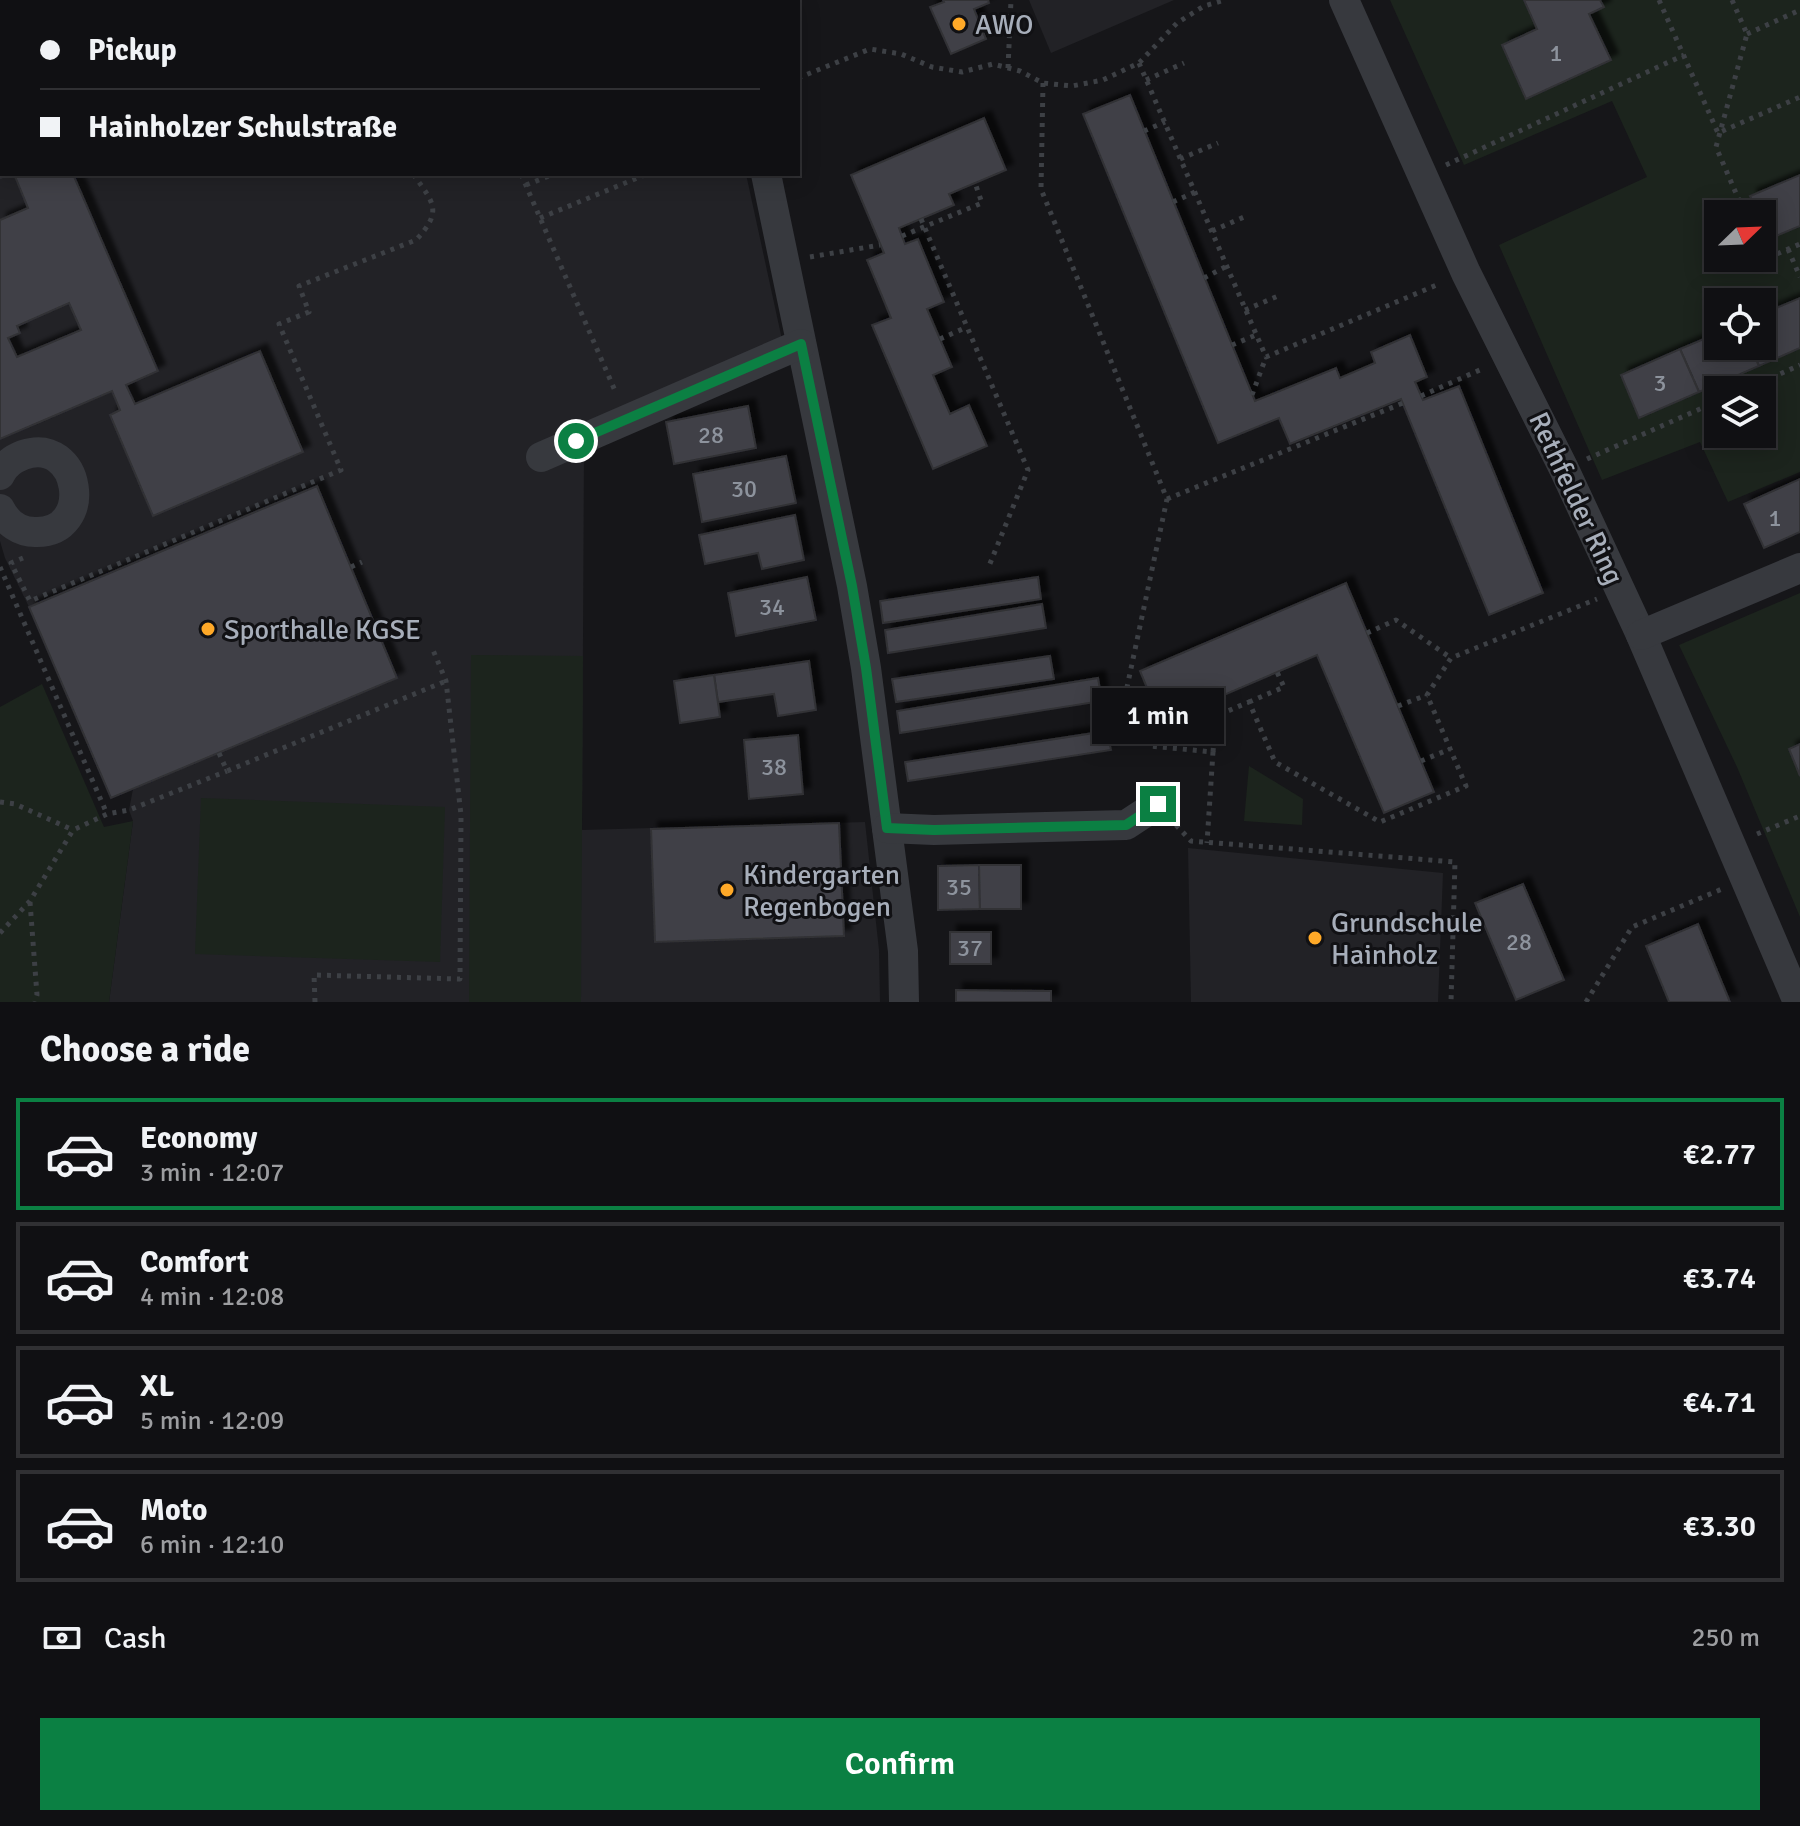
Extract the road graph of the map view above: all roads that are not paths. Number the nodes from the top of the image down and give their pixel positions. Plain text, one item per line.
1 (1344, 0) edge
2 (766, 176) edge
3 (801, 344) junction
4 (541, 457) dead end
5 (0, 475) edge
6 (0, 509) edge
7 (1800, 568) edge
8 (1641, 635) junction
9 (1158, 804) road end
10 (887, 828) junction
11 (904, 1002) edge
12 (1798, 1002) edge

1 - 8 street, Rethfelder Ring
2 - 3 street
3 - 4 street
3 - 10 street
5 - 6 street
7 - 8 street
8 - 12 street, Rethfelder Ring
9 - 10 street
10 - 11 street

